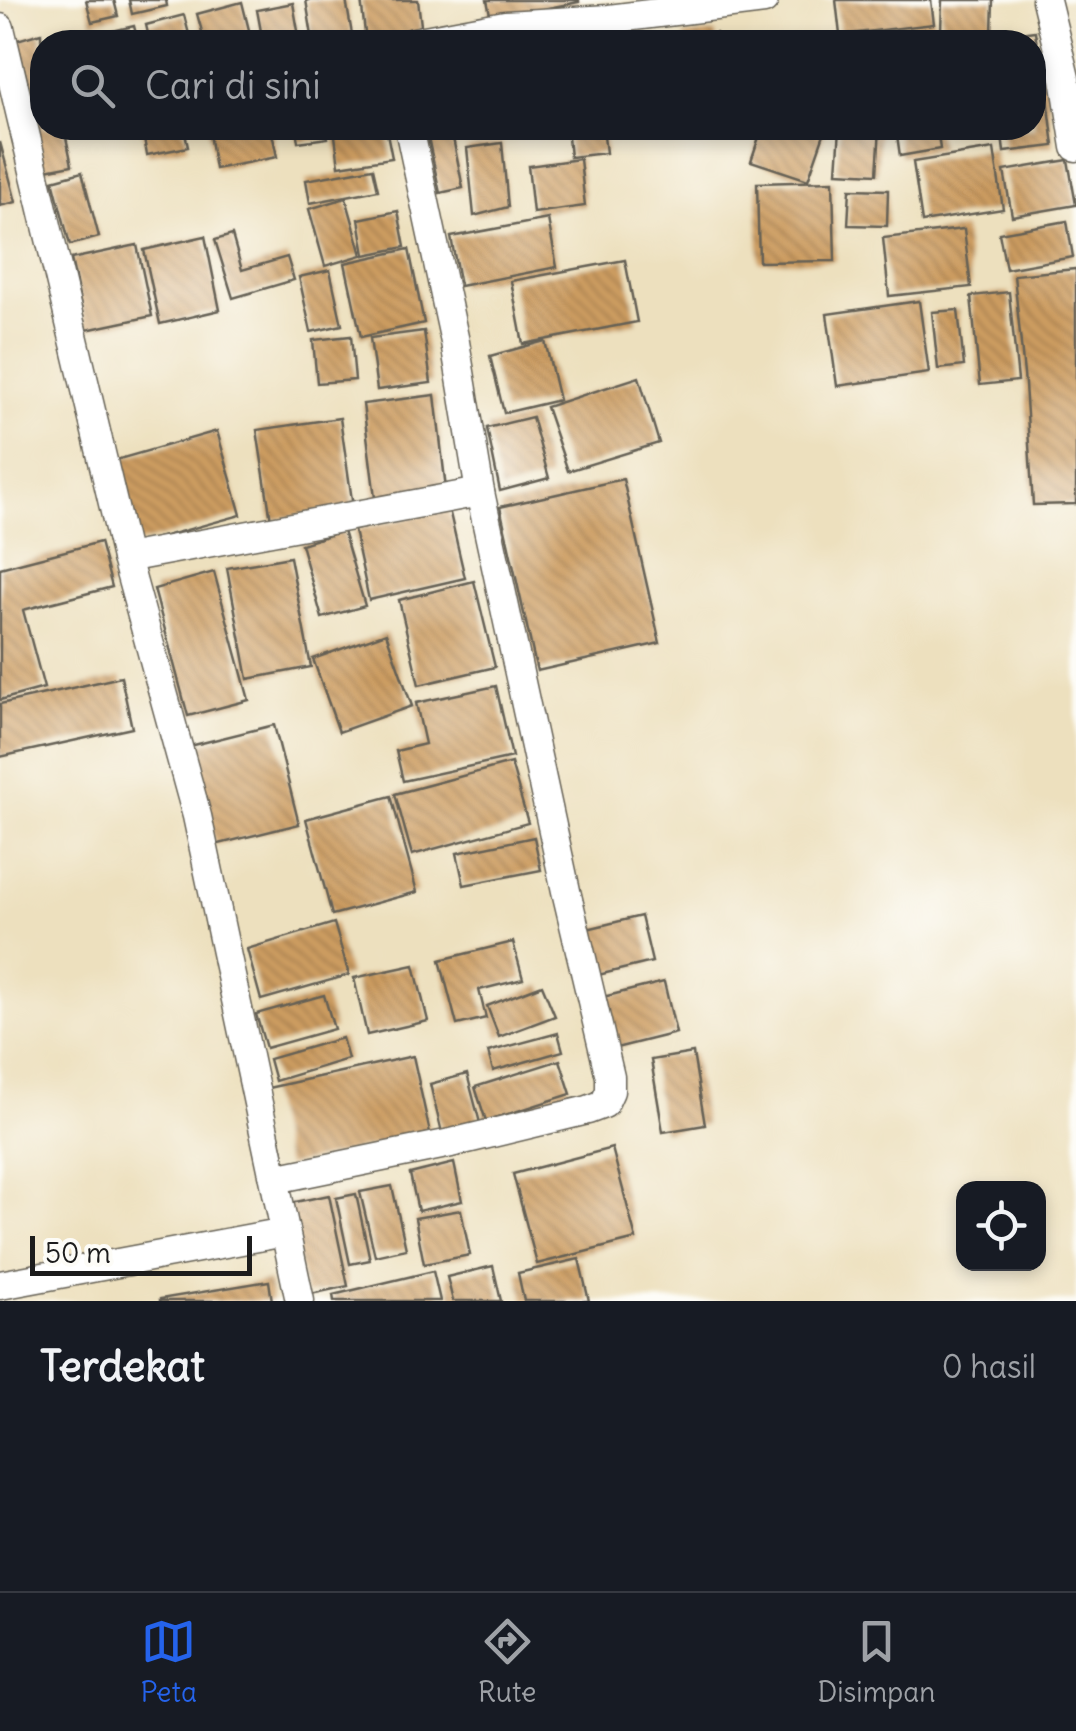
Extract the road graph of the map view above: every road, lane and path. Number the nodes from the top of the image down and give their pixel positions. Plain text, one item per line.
1 (764, 0) edge
2 (1046, 0) edge
3 (0, 28) edge
4 (482, 30) edge
5 (21, 105) edge
6 (413, 140) edge
7 (1076, 147) edge
8 (480, 492) junction
9 (126, 558) junction
10 (275, 1179) junction
11 (285, 1232) junction
12 (0, 1285) edge
13 (300, 1301) edge

1 - 4 street
2 - 7 street
3 - 5 street
5 - 9 street
6 - 8 street
8 - 9 street
8 - 10 street
9 - 10 street
10 - 11 street
11 - 12 street
11 - 13 street

